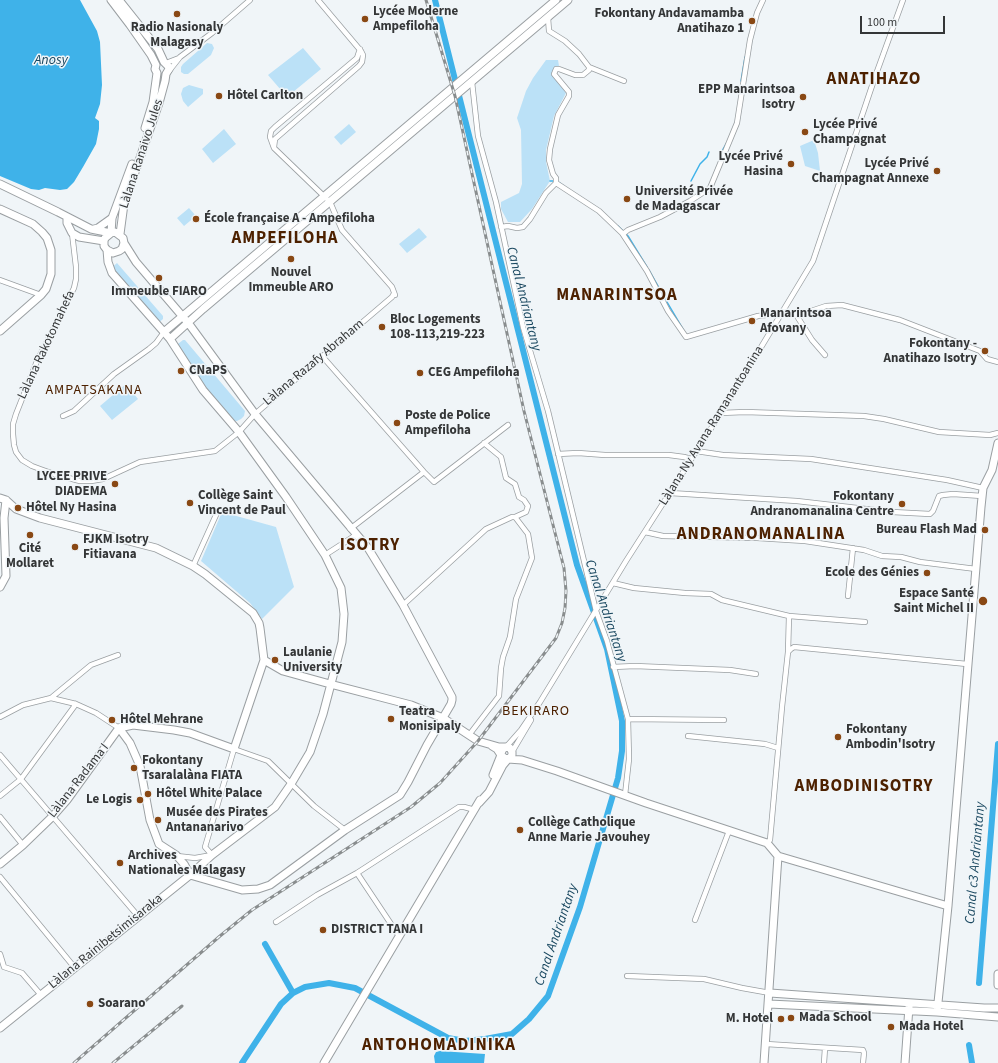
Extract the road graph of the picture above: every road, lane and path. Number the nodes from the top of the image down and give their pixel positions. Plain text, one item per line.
1 (111, 0) edge
2 (119, 0) edge
3 (250, 0) edge
4 (318, 0) edge
5 (556, 0) edge
6 (568, 0) edge
7 (763, 0) edge
8 (903, 0) edge
9 (548, 18) junction
10 (361, 50) junction
11 (180, 57) junction
12 (165, 63) junction
13 (589, 67) junction
14 (156, 69) junction
15 (167, 73) junction
16 (624, 81) dead end
17 (472, 82) junction
18 (274, 148) junction
19 (556, 180) junction
20 (0, 184) edge
21 (325, 196) junction
22 (330, 202) junction
23 (0, 209) edge
24 (67, 217) junction
25 (112, 218) junction
26 (501, 227) junction
27 (91, 229) junction
28 (72, 233) junction
29 (111, 233) junction
30 (120, 234) junction
31 (622, 234) junction
32 (79, 237) junction
33 (104, 242) junction
34 (124, 243) junction
35 (74, 246) junction
36 (107, 250) junction
37 (0, 280) edge
38 (41, 295) junction
39 (668, 310) junction
40 (676, 312) dead end
41 (783, 313) junction
42 (795, 313) junction
43 (182, 316) junction
44 (191, 326) junction
45 (0, 331) edge
46 (164, 332) junction
47 (170, 339) junction
48 (825, 355) dead end
49 (322, 356) junction
50 (998, 362) edge
51 (721, 413) junction
52 (255, 414) junction
53 (63, 416) dead end
54 (508, 425) dead end
55 (238, 432) junction
56 (998, 433) edge
57 (484, 443) junction
58 (998, 443) edge
59 (696, 451) junction
60 (558, 454) junction
61 (691, 460) junction
62 (996, 468) edge
63 (424, 472) junction
64 (983, 488) junction
65 (670, 493) junction
66 (982, 496) junction
67 (3, 499) edge
68 (216, 515) dead end
69 (515, 517) junction
70 (350, 529) junction
71 (645, 532) junction
72 (356, 534) junction
73 (853, 548) junction
74 (326, 555) junction
75 (193, 566) junction
76 (976, 569) junction
77 (613, 583) junction
78 (0, 587) edge
79 (848, 596) dead end
80 (403, 605) junction
81 (596, 611) junction
82 (789, 616) junction
83 (865, 622) dead end
84 (788, 652) junction
85 (118, 655) dead end
86 (264, 660) junction
87 (967, 664) junction
88 (613, 667) junction
89 (756, 674) dead end
90 (330, 684) junction
91 (50, 698) junction
92 (540, 702) junction
93 (76, 704) junction
94 (0, 717) edge
95 (443, 718) junction
96 (628, 719) junction
97 (724, 720) dead end
98 (119, 728) junction
99 (469, 735) junction
100 (688, 736) dead end
101 (492, 746) junction
102 (778, 748) junction
103 (234, 749) junction
104 (509, 749) junction
105 (0, 755) edge
106 (501, 755) junction
107 (508, 759) junction
108 (522, 760) junction
109 (21, 779) junction
110 (291, 784) junction
111 (625, 795) junction
112 (0, 796) edge
113 (479, 803) junction
114 (475, 810) junction
115 (53, 816) junction
116 (0, 817) edge
117 (345, 830) junction
118 (729, 832) junction
119 (767, 844) junction
120 (22, 845) junction
121 (176, 856) junction
122 (212, 856) junction
123 (778, 856) junction
124 (0, 864) edge
125 (357, 873) junction
126 (190, 875) junction
127 (0, 878) edge
128 (948, 906) junction
129 (138, 916) junction
130 (695, 920) dead end
131 (276, 922) dead end
132 (399, 936) junction
133 (0, 954) edge
134 (75, 968) junction
135 (998, 974) edge
136 (627, 976) dead end
137 (998, 985) edge
138 (770, 993) junction
139 (41, 995) junction
140 (909, 1002) junction
141 (769, 1004) junction
142 (938, 1008) junction
143 (998, 1008) edge
144 (908, 1011) junction
145 (998, 1017) edge
146 (0, 1028) edge
147 (766, 1044) junction
148 (825, 1048) junction
149 (324, 1063) edge
150 (764, 1063) edge
151 (824, 1063) edge
152 (864, 1063) edge
153 (905, 1063) edge

1 - 14 street
2 - 12 street
3 - 11 street
4 - 10 street
5 - 21 street
6 - 9 street
7 - 31 street
8 - 41 street, Làlana Ny Avana Ramanantoanina
9 - 13 street
9 - 17 street
10 - 18 street
10 - 18 street
11 - 12 street
11 - 15 street
12 - 14 street
12 - 15 street
13 - 16 street
13 - 19 street
14 - 15 street
14 - 25 street, Làlana Ranaivo Jules
15 - 30 street, Làlana Ranaivo Jules
17 - 22 street
17 - 26 street
18 - 21 street
19 - 26 street
19 - 31 street
20 - 24 street
21 - 22 street
21 - 43 street
22 - 44 street
22 - 49 street, Làlana Razafy Abraham
23 - 38 street
24 - 27 street
24 - 28 street
25 - 27 street
25 - 29 street, Làlana Ranaivo Jules
26 - 60 street
27 - 29 street
28 - 32 street
28 - 35 street, Làlana Rakotomahefa
29 - 30 street
29 - 33 street
30 - 34 street
31 - 39 street
32 - 33 street
32 - 35 street
33 - 36 street
34 - 36 street
34 - 43 street
35 - 55 street, Làlana Rakotomahefa
36 - 46 street, Làlana Rainibetsimisaraka
37 - 38 street
38 - 45 street
39 - 40 street
39 - 41 street
41 - 42 street
41 - 51 street, Làlana Ny Avana Ramanantoanina
42 - 48 street
42 - 50 street
43 - 44 street
43 - 46 street
44 - 47 street
44 - 52 street
46 - 47 street, Làlana Rainibetsimisaraka
46 - 53 street
47 - 55 street, Làlana Rainibetsimisaraka
49 - 52 street, Làlana Razafy Abraham
49 - 63 street
51 - 56 street
51 - 59 street, Làlana Ny Avana Ramanantoanina
52 - 55 street, Làlana Razafy Abraham
52 - 70 street
54 - 57 street
55 - 74 street, Làlana Rainibetsimisaraka
57 - 63 street
57 - 69 street
58 - 62 street
59 - 61 street, Làlana Ny Avana Ramanantoanina
59 - 64 street
60 - 61 street
60 - 81 street
61 - 65 street, Làlana Ny Avana Ramanantoanina
62 - 64 street
63 - 70 street
64 - 66 street
65 - 66 street
65 - 71 street, Làlana Ny Avana Ramanantoanina
66 - 76 street
67 - 75 street
67 - 78 street
68 - 75 street
69 - 80 street
69 - 99 street
70 - 72 street
71 - 73 street
71 - 77 street, Làlana Ny Avana Ramanantoanina
72 - 74 street
72 - 80 street
73 - 76 street
73 - 79 street
74 - 90 street, Làlana Rainibetsimisaraka
75 - 86 street
76 - 87 street
77 - 81 street, Làlana Ny Avana Ramanantoanina
77 - 82 street
80 - 95 street
81 - 88 street
81 - 92 street, Làlana Ny Avana Ramanantoanina
82 - 83 street
82 - 84 street
84 - 87 street
84 - 102 street
85 - 91 street
86 - 90 street
86 - 103 street
87 - 128 street
88 - 89 street
88 - 96 street
90 - 95 street
90 - 110 street, Làlana Rainibetsimisaraka
91 - 93 street
91 - 94 street
92 - 104 street
92 - 104 street
93 - 98 street
93 - 109 street
95 - 99 street
95 - 117 street
96 - 97 street
96 - 111 street
98 - 103 street
98 - 115 street, Làlana Radama I
98 - 121 street
99 - 101 street
100 - 102 street
101 - 104 street
101 - 106 street
102 - 119 street
103 - 110 street
103 - 122 street
104 - 106 street
104 - 107 street
104 - 108 street
105 - 109 street
106 - 107 street
106 - 113 street
107 - 108 street
107 - 113 street
108 - 111 street
109 - 112 street
109 - 115 street
110 - 117 street
110 - 122 street, Làlana Rainibetsimisaraka
111 - 118 street
113 - 114 street
114 - 125 street
114 - 132 street
115 - 120 street, Làlana Radama I
115 - 129 street
116 - 120 street
117 - 126 street
118 - 119 street
118 - 130 street
119 - 123 street
120 - 124 street, Làlana Radama I
121 - 122 street
121 - 126 street
122 - 126 street, Làlana Rainibetsimisaraka
123 - 128 street
123 - 138 street
125 - 131 street
125 - 132 street
126 - 129 street, Làlana Rainibetsimisaraka
127 - 134 street
128 - 142 street
129 - 134 street, Làlana Rainibetsimisaraka
132 - 149 street
133 - 139 street
134 - 139 street, Làlana Rainibetsimisaraka
135 - 137 street
136 - 138 street
138 - 140 street
138 - 141 street
139 - 146 street, Làlana Rainibetsimisaraka
140 - 142 street
140 - 144 street
141 - 144 street
141 - 147 street
142 - 143 street
142 - 144 street
142 - 145 street
144 - 153 street
147 - 148 street
147 - 150 street
148 - 151 street
148 - 152 street

